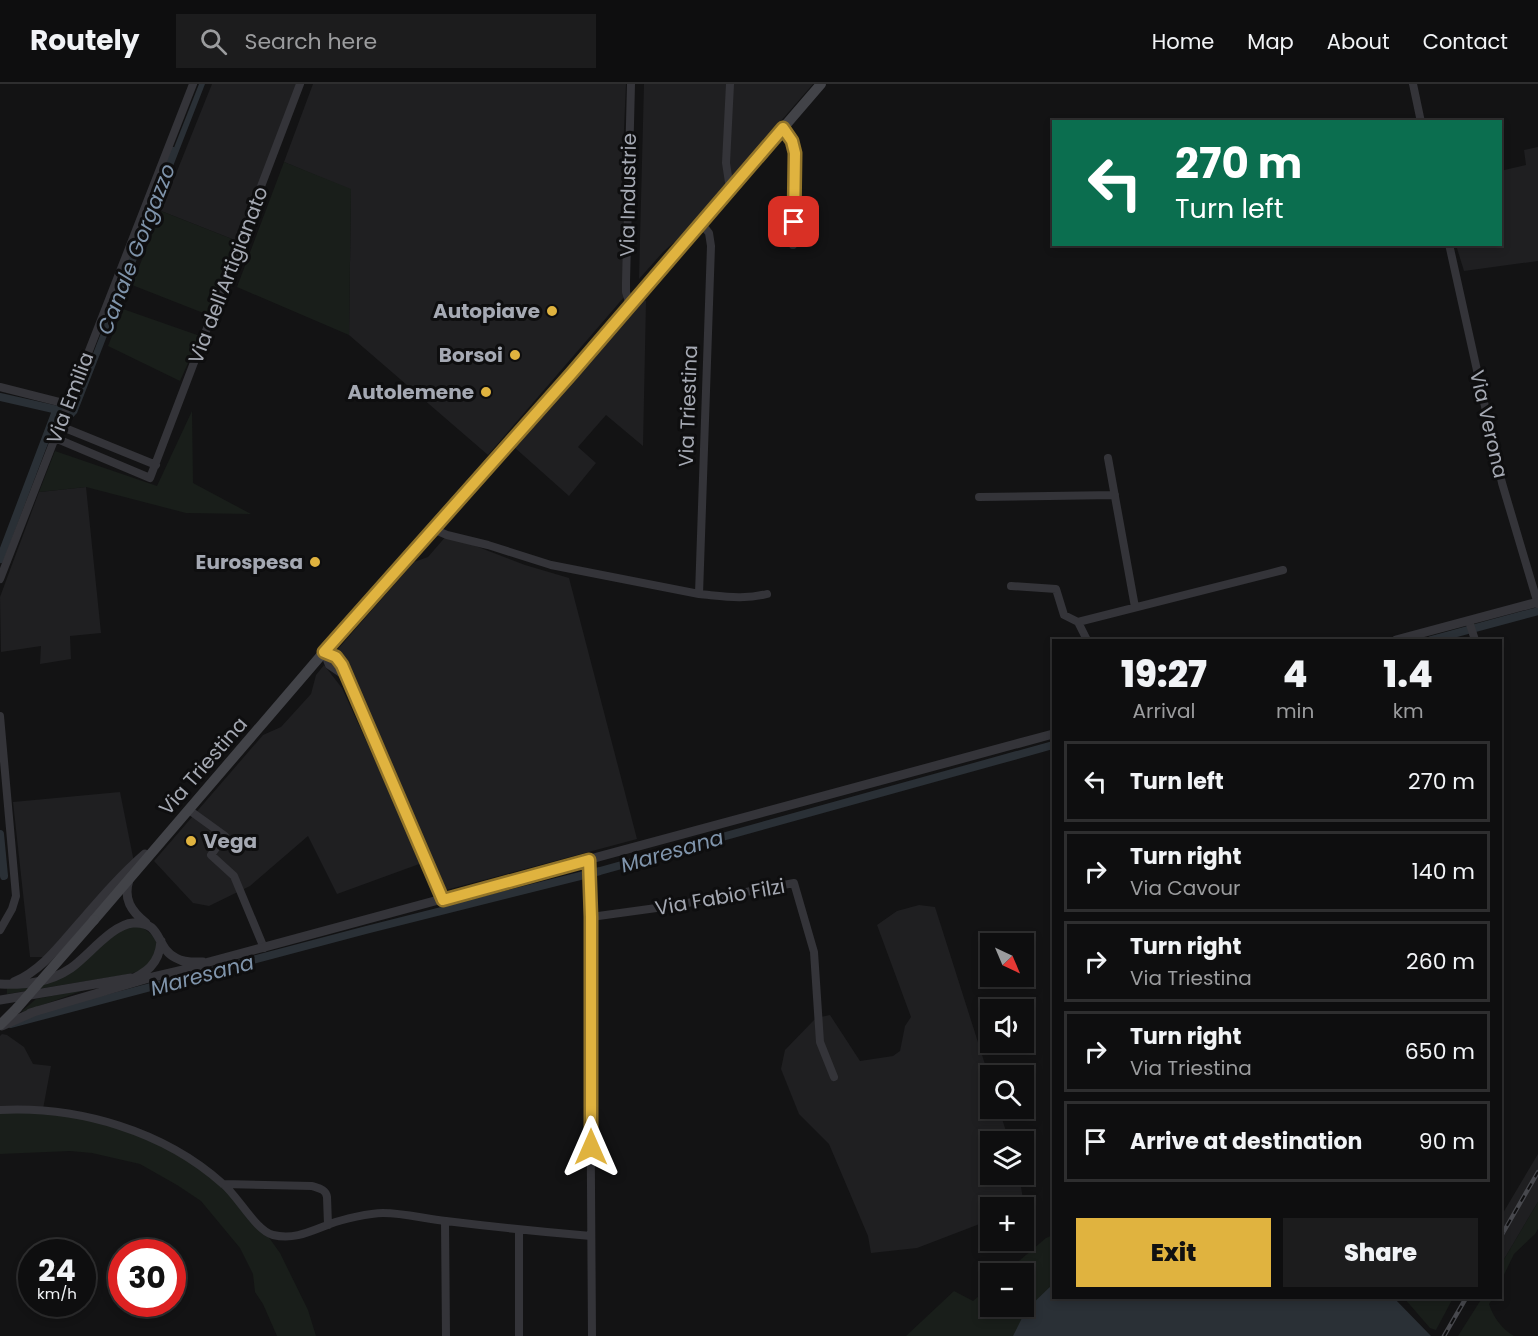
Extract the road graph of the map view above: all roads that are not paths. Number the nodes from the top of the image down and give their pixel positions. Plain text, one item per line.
1 (193, 84) edge
2 (300, 84) edge
3 (631, 84) edge
4 (730, 84) edge
5 (821, 84) edge
6 (1413, 84) edge
7 (1421, 120) edge
8 (783, 128) junction
9 (730, 189) junction
10 (700, 222) junction
11 (794, 245) dead end
12 (1449, 246) edge
13 (630, 305) junction
14 (0, 387) edge
15 (65, 410) junction
16 (60, 426) junction
17 (55, 438) junction
18 (1108, 458) dead end
19 (156, 465) junction
20 (1115, 495) junction
21 (979, 497) dead end
22 (433, 529) junction
23 (1283, 570) dead end
24 (0, 579) edge
25 (1011, 586) dead end
26 (699, 594) junction
27 (767, 594) dead end
28 (1538, 602) edge
29 (1134, 607) junction
30 (1078, 621) junction
31 (1470, 623) junction
32 (1087, 639) edge
33 (1400, 639) edge
34 (1475, 639) edge
35 (324, 652) junction
36 (0, 716) edge
37 (1052, 734) edge
38 (189, 810) junction
39 (167, 835) junction
40 (589, 862) junction
41 (129, 880) junction
42 (443, 900) junction
43 (591, 917) junction
44 (148, 925) junction
45 (0, 930) edge
46 (161, 941) junction
47 (264, 948) junction
48 (209, 962) junction
49 (139, 977) junction
50 (4, 984) edge
51 (0, 1000) edge
52 (30, 1013) junction
53 (0, 1026) edge
54 (834, 1077) dead end
55 (0, 1110) edge
56 (223, 1184) junction
57 (445, 1221) junction
58 (328, 1225) junction
59 (519, 1230) junction
60 (591, 1236) junction
61 (446, 1336) edge
62 (519, 1336) edge
63 (592, 1336) edge

1 - 15 street, Via Emilia
2 - 19 street, Via dell'Artigianato
3 - 13 street, Via Industrie
4 - 9 street
5 - 8 main road, Via Triestina
6 - 7 street
8 - 9 main road, Via Triestina
8 - 11 street
9 - 10 main road, Via Triestina
10 - 13 main road, Via Triestina
10 - 26 street, Via Triestina
12 - 28 street, Via Verona
13 - 22 main road, Via Triestina
14 - 15 street
15 - 16 street, Via Emilia
16 - 17 street, Via Emilia
16 - 19 street
17 - 19 street
17 - 24 street, Via Emilia
18 - 20 street
20 - 21 street
20 - 29 street
22 - 26 street
22 - 35 main road, Via Triestina
23 - 29 street
25 - 30 street
26 - 27 street
28 - 31 street
29 - 30 street
30 - 32 street
31 - 33 street
31 - 34 street
35 - 38 main road, Via Triestina
35 - 42 street
36 - 45 street
37 - 40 street
38 - 39 main road, Via Triestina
38 - 47 street
39 - 41 main road, Via Triestina
39 - 50 street
40 - 42 street
40 - 43 street
41 - 44 street
41 - 53 main road, Via Triestina, bridge
42 - 47 street
43 - 54 street, Via Fabio Filzi
43 - 60 street
44 - 46 street
44 - 50 street
46 - 48 street
46 - 49 street
47 - 48 street
48 - 49 street
49 - 51 street
49 - 52 street
49 - 52 street
52 - 53 street
55 - 56 street
56 - 58 street
56 - 58 street
57 - 58 street
57 - 59 street
57 - 61 street
59 - 60 street
59 - 62 street
60 - 63 street

